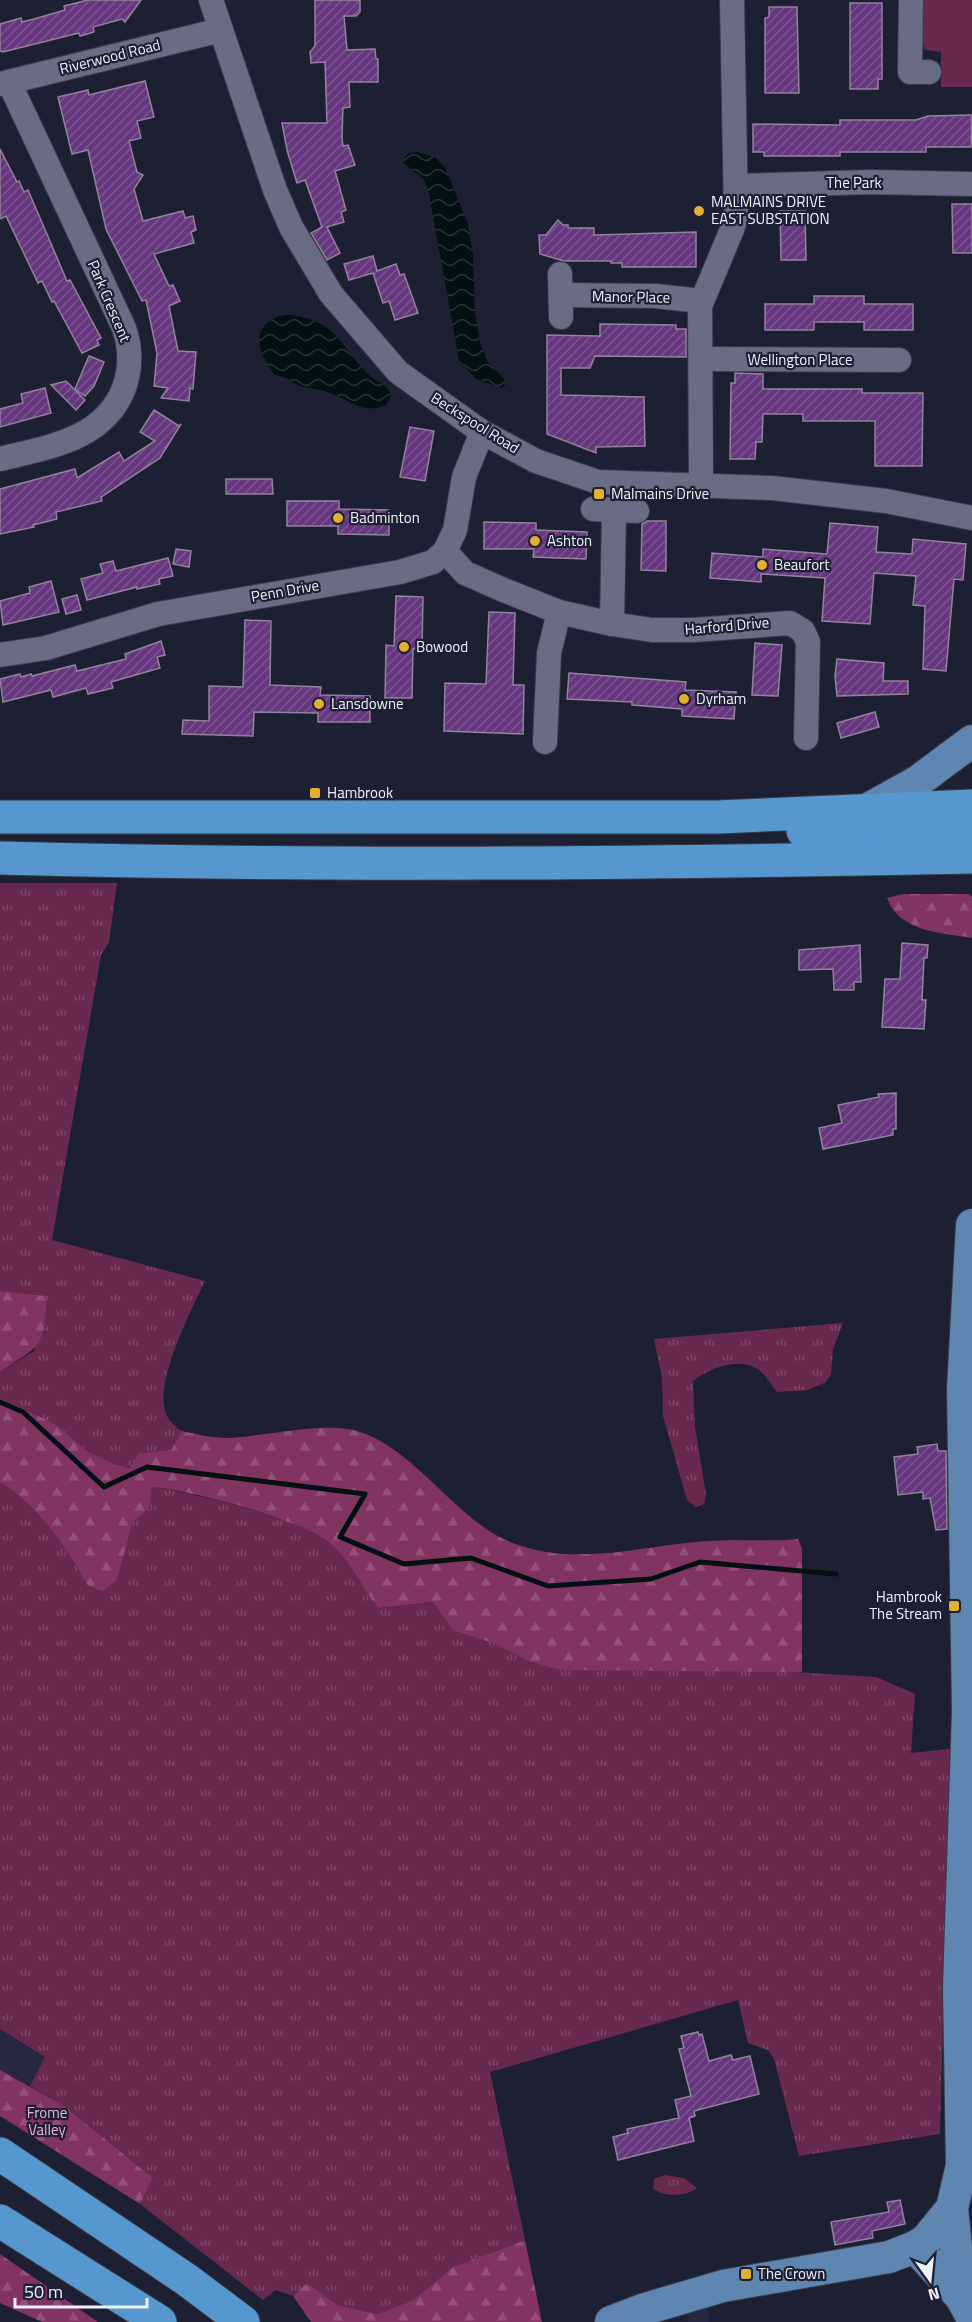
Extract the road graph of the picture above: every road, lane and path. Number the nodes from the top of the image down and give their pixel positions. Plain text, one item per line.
1 (211, 0) edge
2 (732, 0) edge
3 (911, 0) edge
4 (221, 30) junction
5 (929, 72) dead end
6 (4, 83) edge
7 (972, 184) edge
8 (736, 186) junction
9 (561, 295) dead end
10 (701, 301) junction
11 (701, 359) junction
12 (899, 360) dead end
13 (482, 432) junction
14 (0, 459) edge
15 (701, 485) junction
16 (615, 510) dead end
17 (972, 518) edge
18 (445, 551) junction
19 (559, 612) junction
20 (612, 624) junction
21 (0, 656) edge
22 (806, 738) dead end
23 (972, 741) edge
24 (545, 742) dead end
25 (972, 806) edge
26 (868, 809) junction
27 (0, 817) edge
28 (718, 817) junction
29 (968, 854) edge
30 (0, 858) edge
31 (972, 1225) edge
32 (969, 1556) edge
33 (967, 2145) edge
34 (0, 2154) edge
35 (952, 2208) junction
36 (0, 2221) edge
37 (915, 2247) junction
38 (967, 2307) edge
39 (160, 2322) edge
40 (243, 2322) edge
41 (611, 2322) edge

1 - 4 street, Beckspool Road
2 - 8 street
3 - 5 street
4 - 6 street, Riverwood Road
4 - 13 street, Beckspool Road
6 - 14 street, Park Crescent
7 - 8 street, The Park
8 - 10 street
9 - 10 street, Manor Place
10 - 11 street
11 - 12 street, Wellington Place
11 - 15 street
13 - 15 street, Beckspool Road
13 - 18 street
15 - 17 street, Beckspool Road
16 - 20 street
18 - 19 street, Harford Drive
18 - 21 street, Penn Drive
19 - 20 street, Harford Drive
19 - 24 street
20 - 22 street, Harford Drive
23 - 26 main road
25 - 26 highway
26 - 28 highway
27 - 28 highway
28 - 29 highway
29 - 30 highway
31 - 32 main road
32 - 33 main road
33 - 35 main road
34 - 40 highway
35 - 37 main road
35 - 38 main road
36 - 39 highway
37 - 38 main road
37 - 41 main road

